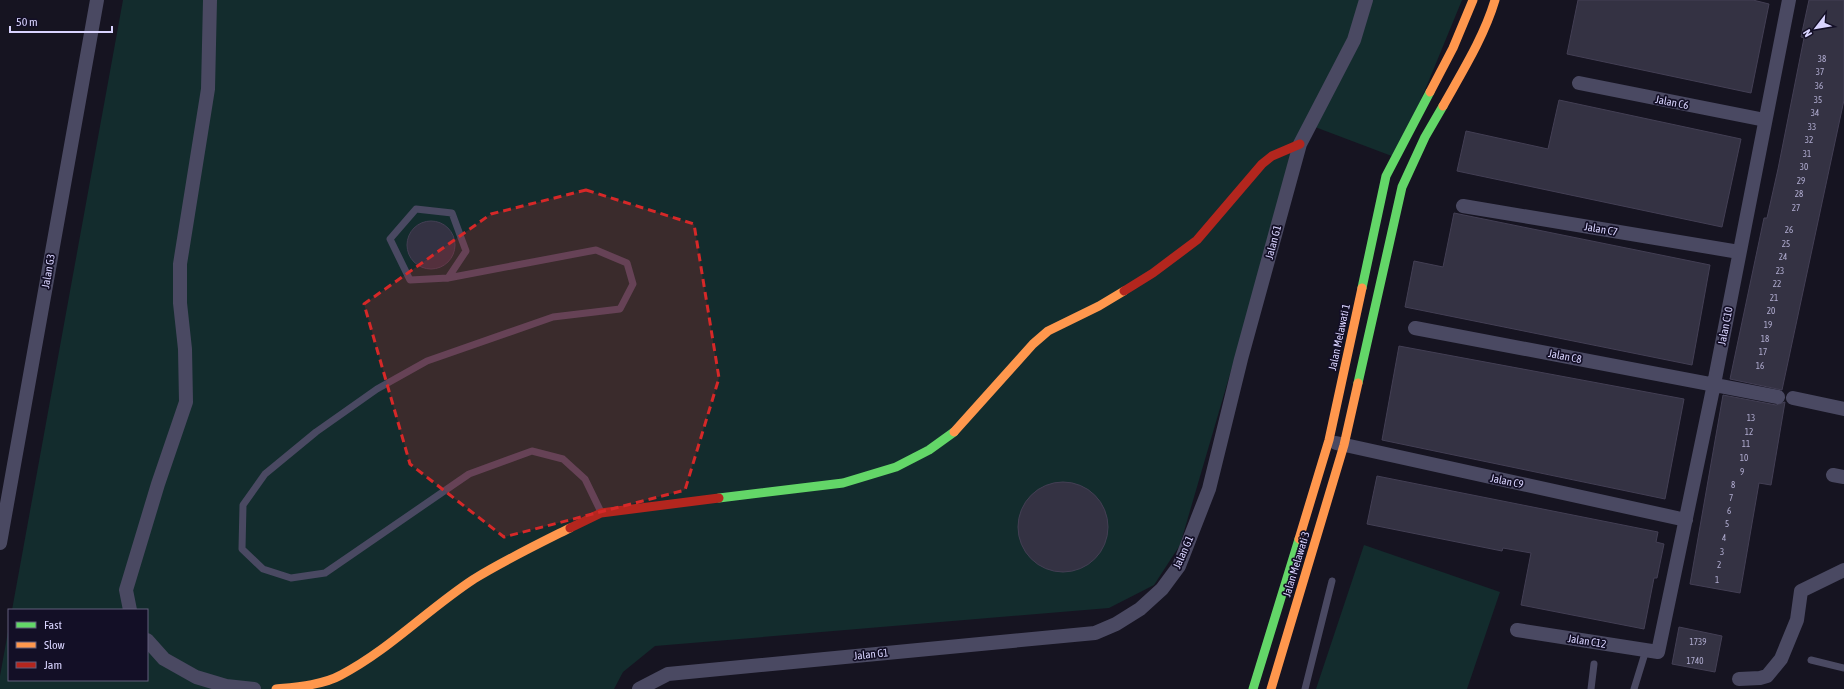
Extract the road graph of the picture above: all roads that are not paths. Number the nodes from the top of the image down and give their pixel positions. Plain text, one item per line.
1 (97, 0) edge
2 (210, 0) edge
3 (1366, 0) edge
4 (1473, 0) edge
5 (1495, 0) edge
6 (1789, 0) edge
7 (1578, 83) dead end
8 (1765, 120) junction
9 (1300, 144) junction
10 (1463, 206) dead end
11 (1738, 252) junction
12 (448, 278) junction
13 (1415, 328) dead end
14 (1714, 384) junction
15 (1778, 397) dead end
16 (1793, 398) dead end
17 (1844, 409) edge
18 (1329, 440) junction
19 (1344, 445) junction
20 (601, 513) junction
21 (1686, 520) junction
22 (0, 543) edge
23 (1844, 570) edge
24 (1332, 581) dead end
25 (130, 609) edge
26 (1517, 630) dead end
27 (148, 641) edge
28 (1652, 651) junction
29 (1811, 660) dead end
30 (1594, 664) dead end
31 (1844, 668) edge
32 (1739, 679) dead end
33 (254, 689) edge
34 (276, 689) edge
35 (640, 689) edge
36 (1253, 689) edge
37 (1271, 689) edge
38 (1305, 689) edge
39 (1591, 689) edge
40 (1634, 689) edge

1 - 22 street, Jalan G3
2 - 25 street
3 - 9 street, Jalan G1
4 - 18 street, Jalan Melawati 1
5 - 19 street
6 - 8 street, Jalan C10
7 - 8 street, Jalan C6
8 - 11 street, Jalan C10
9 - 20 street
9 - 35 street, Jalan G1
10 - 11 street, Jalan C7
11 - 14 street, Jalan C10
12 - 12 lane
12 - 20 lane
13 - 14 street, Jalan C8
14 - 15 street, Jalan C8
14 - 21 street, Jalan C10
16 - 17 street
18 - 19 street, Jalan C9
18 - 36 street, Jalan Melawati 1
19 - 21 street, Jalan C9
19 - 37 street, Jalan Melawati 3
20 - 34 street
21 - 28 street, Jalan C10
23 - 32 street
24 - 38 lane
26 - 28 street, Jalan C12
27 - 33 street
28 - 40 lane
29 - 31 lane
30 - 39 lane

